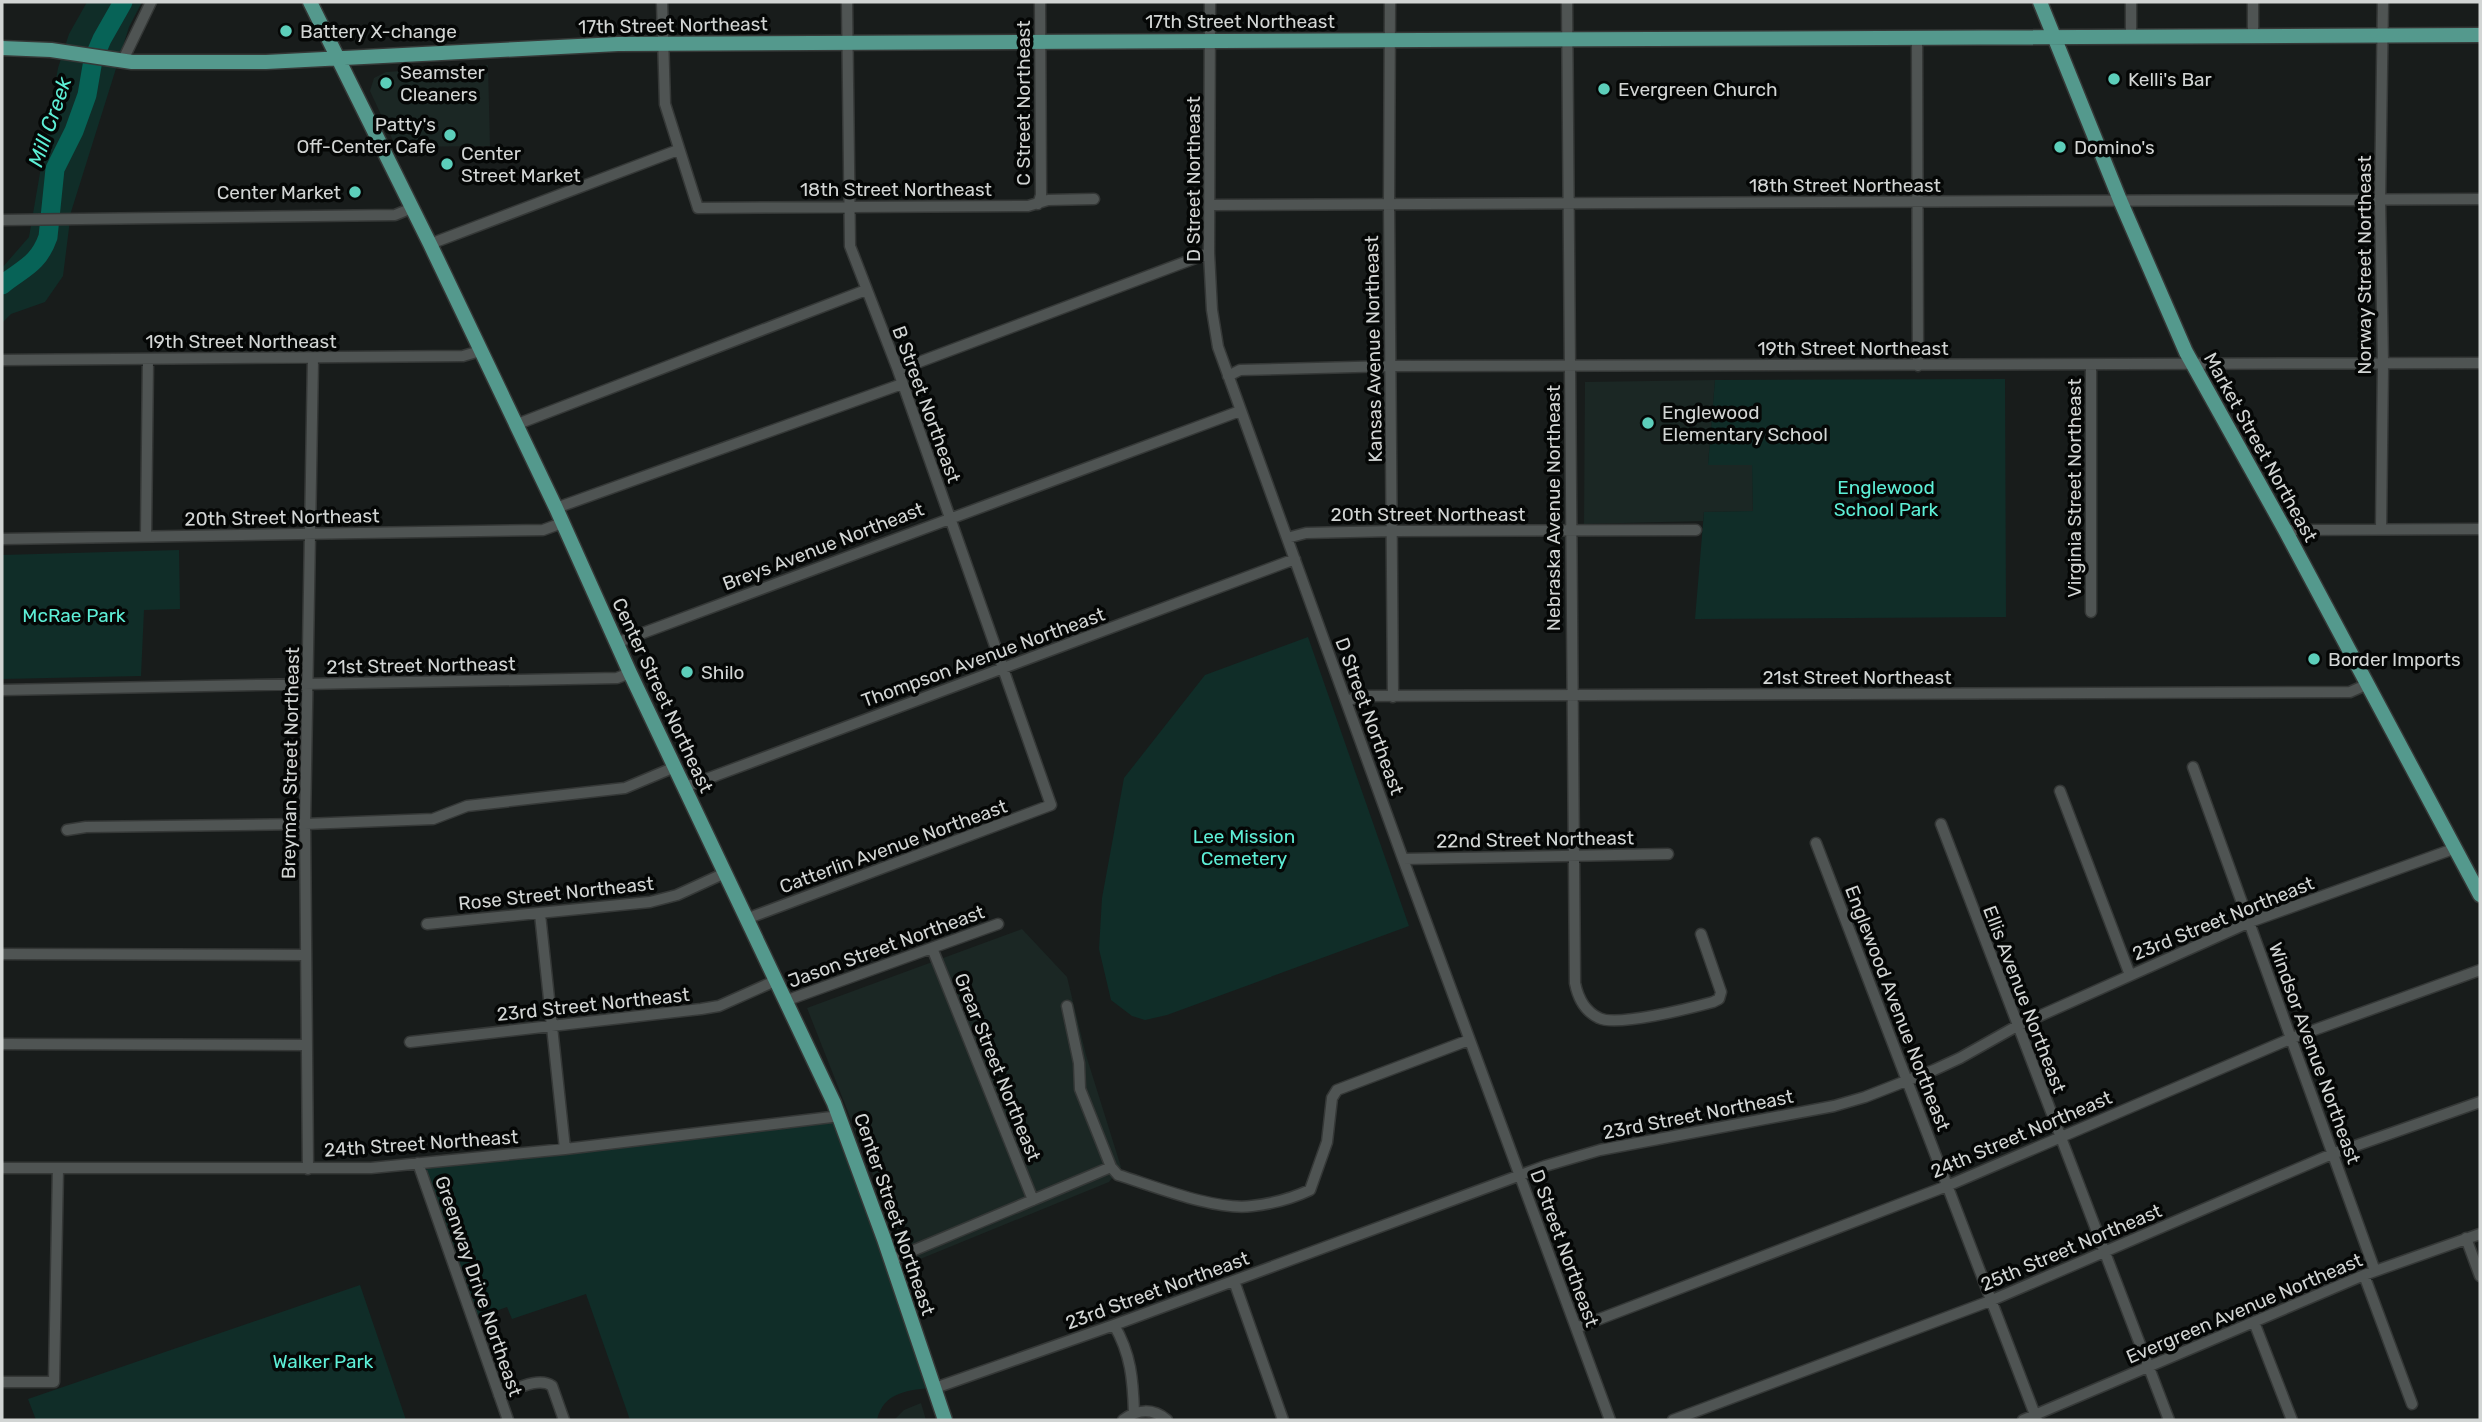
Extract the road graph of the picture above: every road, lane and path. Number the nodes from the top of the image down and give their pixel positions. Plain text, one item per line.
1 (150, 2) edge
2 (310, 2) edge
3 (662, 2) edge
4 (847, 2) edge
5 (1040, 2) edge
6 (1210, 2) edge
7 (1390, 2) edge
8 (1567, 2) edge
9 (2040, 2) edge
10 (2131, 2) edge
11 (2253, 2) edge
12 (2383, 2) edge
13 (2382, 35) junction
14 (2480, 35) edge
15 (2054, 36) junction
16 (2131, 36) junction
17 (2253, 36) junction
18 (1917, 38) junction
19 (1390, 39) junction
20 (1567, 39) junction
21 (1210, 41) junction
22 (847, 42) junction
23 (1041, 42) junction
24 (663, 43) junction
25 (2, 48) edge
26 (338, 60) junction
27 (116, 61) junction
28 (678, 150) junction
29 (1094, 199) dead end
30 (2480, 199) edge
31 (2120, 200) junction
32 (2380, 200) junction
33 (1568, 203) junction
34 (1919, 203) junction
35 (1038, 204) junction
36 (1389, 204) junction
37 (1211, 205) junction
38 (848, 206) junction
39 (412, 208) junction
40 (2, 220) edge
41 (430, 244) junction
42 (1209, 253) junction
43 (866, 290) junction
44 (480, 351) junction
45 (148, 359) junction
46 (313, 359) junction
47 (2, 360) edge
48 (2480, 363) edge
49 (1570, 365) junction
50 (2091, 365) junction
51 (2193, 365) junction
52 (2383, 365) junction
53 (1392, 366) junction
54 (1918, 366) junction
55 (898, 370) junction
56 (1227, 376) junction
57 (902, 384) junction
58 (1240, 411) junction
59 (515, 425) junction
60 (556, 508) junction
61 (949, 518) junction
62 (562, 523) junction
63 (2381, 529) junction
64 (2480, 529) edge
65 (1696, 530) dead end
66 (2285, 530) junction
67 (1393, 531) junction
68 (1571, 531) junction
69 (311, 534) junction
70 (146, 536) junction
71 (1287, 538) junction
72 (2, 540) edge
73 (1295, 559) junction
74 (2091, 612) dead end
75 (616, 643) junction
76 (1002, 668) junction
77 (630, 673) junction
78 (309, 684) junction
79 (2368, 684) junction
80 (2, 690) edge
81 (1572, 696) junction
82 (1393, 697) junction
83 (1346, 701) junction
84 (2193, 767) dead end
85 (675, 768) junction
86 (685, 787) junction
87 (2060, 791) dead end
88 (1051, 804) joint
89 (305, 824) junction
90 (1941, 824) dead end
91 (67, 830) dead end
92 (1816, 843) dead end
93 (2456, 848) junction
94 (1668, 854) dead end
95 (1573, 857) junction
96 (1403, 859) junction
97 (725, 873) junction
98 (2476, 876) edge
99 (2480, 895) edge
100 (540, 914) junction
101 (746, 919) junction
102 (2250, 922) junction
103 (998, 924) dead end
104 (427, 925) dead end
105 (1701, 934) dead end
106 (932, 948) junction
107 (2, 954) edge
108 (306, 955) junction
109 (2480, 970) edge
110 (2130, 975) junction
111 (775, 981) junction
112 (785, 1001) junction
113 (1067, 1006) dead end
114 (552, 1026) junction
115 (2017, 1026) junction
116 (2292, 1038) junction
117 (1469, 1040) junction
118 (410, 1042) dead end
119 (2, 1044) edge
120 (306, 1045) junction
121 (1906, 1081) junction
122 (2480, 1102) edge
123 (840, 1116) junction
124 (2059, 1136) junction
125 (565, 1149) junction
126 (2332, 1154) junction
127 (418, 1163) junction
128 (1111, 1167) junction
129 (2, 1168) edge
130 (58, 1168) junction
131 (308, 1169) junction
132 (1519, 1175) junction
133 (1947, 1185) junction
134 (1033, 1200) junction
135 (2480, 1234) edge
136 (2466, 1238) junction
137 (2103, 1251) junction
138 (891, 1260) junction
139 (2369, 1273) junction
140 (2480, 1276) edge
141 (1234, 1281) junction
142 (1990, 1301) junction
143 (2254, 1322) junction
144 (1114, 1325) junction
145 (1576, 1328) junction
146 (2147, 1367) junction
147 (2, 1382) edge
148 (935, 1388) junction
149 (499, 1395) junction
150 (2412, 1404) dead end
151 (1134, 1413) junction
152 (2036, 1418) edge
153 (508, 1420) edge
154 (564, 1420) edge
155 (945, 1420) edge
156 (1123, 1420) edge
157 (1167, 1420) edge
158 (1283, 1420) edge
159 (1610, 1420) edge
160 (1674, 1420) edge
161 (2024, 1420) edge
162 (2169, 1420) edge
163 (2292, 1420) edge

1 - 27 street
2 - 26 main road, Center Street Northeast
3 - 24 street
4 - 22 street, B Street Northeast
5 - 23 street, C Street Northeast
6 - 21 street, D Street Northeast
7 - 19 street, Kansas Avenue Northeast
8 - 20 street, Nebraska Avenue Northeast
9 - 15 main road, Market Street Northeast
10 - 16 street
11 - 17 street
12 - 13 street, Norway Street Northeast
13 - 14 main road, 17th Street Northeast
13 - 17 main road, 17th Street Northeast
13 - 32 street, Norway Street Northeast
15 - 16 main road, 17th Street Northeast
15 - 18 main road, 17th Street Northeast
15 - 31 main road, Market Street Northeast
16 - 17 main road, 17th Street Northeast
18 - 20 main road, 17th Street Northeast
18 - 34 street
19 - 20 main road, 17th Street Northeast
19 - 21 main road, 17th Street Northeast
19 - 36 street, Kansas Avenue Northeast
20 - 33 street, Nebraska Avenue Northeast
21 - 23 main road, 17th Street Northeast
21 - 37 street, D Street Northeast
22 - 23 main road, 17th Street Northeast
22 - 24 main road, 17th Street Northeast
22 - 38 street, B Street Northeast
23 - 35 street, C Street Northeast
24 - 26 main road, 17th Street Northeast
24 - 28 street
25 - 27 main road, 17th Street Northeast
26 - 27 main road, 17th Street Northeast
26 - 39 main road, Center Street Northeast
28 - 38 street, 18th Street Northeast
28 - 41 street
29 - 35 street, 18th Street Northeast
30 - 32 street, 18th Street Northeast
31 - 32 street, 18th Street Northeast
31 - 34 street, 18th Street Northeast
31 - 51 main road, Market Street Northeast
32 - 52 street, Norway Street Northeast
33 - 34 street, 18th Street Northeast
33 - 36 street, 18th Street Northeast
33 - 49 street, Nebraska Avenue Northeast
34 - 54 street
35 - 38 street, 18th Street Northeast
36 - 37 street, 18th Street Northeast
36 - 53 street, Kansas Avenue Northeast
37 - 42 street, D Street Northeast
38 - 43 street, B Street Northeast
39 - 40 street
39 - 41 main road, Center Street Northeast
41 - 44 main road, Center Street Northeast
42 - 55 street
42 - 56 street, D Street Northeast
43 - 55 street, B Street Northeast
43 - 59 street
44 - 46 street, 19th Street Northeast
44 - 59 main road, Center Street Northeast
45 - 46 street, 19th Street Northeast
45 - 47 street, 19th Street Northeast
45 - 70 street
46 - 69 street, Breyman Street Northeast
48 - 52 street, 19th Street Northeast
49 - 53 street, 19th Street Northeast
49 - 54 street, 19th Street Northeast
49 - 68 street, Nebraska Avenue Northeast
50 - 51 street, 19th Street Northeast
50 - 54 street, 19th Street Northeast
50 - 74 street, Virginia Street Northeast
51 - 52 street, 19th Street Northeast
51 - 66 main road, Market Street Northeast
52 - 63 street, Norway Street Northeast
53 - 56 street, 19th Street Northeast
53 - 67 street, Kansas Avenue Northeast
55 - 57 street, B Street Northeast
56 - 58 street, D Street Northeast
57 - 60 street
57 - 61 street, B Street Northeast
58 - 61 street, Breys Avenue Northeast
58 - 71 street, D Street Northeast
59 - 60 main road, Center Street Northeast
60 - 62 main road, Center Street Northeast
61 - 75 street, Breys Avenue Northeast
61 - 76 street, B Street Northeast
62 - 69 street, 20th Street Northeast
62 - 75 main road, Center Street Northeast
63 - 64 street
63 - 66 street
65 - 68 street, 20th Street Northeast
66 - 79 main road, Market Street Northeast
67 - 68 street, 20th Street Northeast
67 - 71 street, 20th Street Northeast
67 - 82 street, Kansas Avenue Northeast
68 - 81 street, Nebraska Avenue Northeast
69 - 70 street, 20th Street Northeast
69 - 78 street, Breyman Street Northeast
70 - 72 street, 20th Street Northeast
71 - 73 street, D Street Northeast
73 - 76 street, Thompson Avenue Northeast
73 - 83 street, D Street Northeast
75 - 77 main road, Center Street Northeast
76 - 86 street, Thompson Avenue Northeast
76 - 88 street, B Street Northeast
77 - 78 street, 21st Street Northeast
77 - 85 main road, Center Street Northeast
78 - 80 street, 21st Street Northeast
78 - 89 street, Breyman Street Northeast
79 - 81 street, 21st Street Northeast
79 - 93 main road, Market Street Northeast
81 - 82 street, 21st Street Northeast
81 - 95 street, Nebraska Avenue Northeast
82 - 83 street, 21st Street Northeast
83 - 96 street, D Street Northeast
84 - 102 street, Windsor Avenue Northeast
85 - 86 main road, Center Street Northeast
85 - 89 street
86 - 97 main road, Center Street Northeast
87 - 110 street
88 - 101 street, Catterlin Avenue Northeast
89 - 91 street
89 - 108 street, Breyman Street Northeast
90 - 115 street, Ellis Avenue Northeast
92 - 121 street, Englewood Avenue Northeast
93 - 98 main road, Market Street Northeast
93 - 102 street, 23rd Street Northeast
94 - 95 street, 22nd Street Northeast
95 - 96 street, 22nd Street Northeast
95 - 105 street, Nebraska Avenue Northeast
96 - 117 street, D Street Northeast
97 - 100 street, Rose Street Northeast
97 - 101 main road, Center Street Northeast
98 - 99 main road, Market Street Northeast
100 - 104 street, Rose Street Northeast
100 - 114 street
101 - 111 main road, Center Street Northeast
102 - 110 street, 23rd Street Northeast
102 - 116 street, Windsor Avenue Northeast
103 - 106 street, Jason Street Northeast
106 - 112 street, Jason Street Northeast
106 - 134 street, Grear Street Northeast
107 - 108 street
108 - 120 street, Breyman Street Northeast
109 - 116 street, 24th Street Northeast
110 - 115 street, 23rd Street Northeast
111 - 112 main road, Center Street Northeast
111 - 114 street, 23rd Street Northeast
112 - 123 main road, Center Street Northeast
113 - 128 street
114 - 118 street, 23rd Street Northeast
114 - 125 street
115 - 121 street, 23rd Street Northeast
115 - 124 street, Ellis Avenue Northeast
116 - 124 street, 24th Street Northeast
116 - 126 street, Windsor Avenue Northeast
117 - 128 street
117 - 132 street, D Street Northeast
119 - 120 street
120 - 131 street, Breyman Street Northeast
121 - 132 street, 23rd Street Northeast
121 - 133 street, Englewood Avenue Northeast
122 - 126 street, 25th Street Northeast
123 - 125 street, 24th Street Northeast
123 - 138 main road, Center Street Northeast
124 - 133 street, 24th Street Northeast
124 - 137 street, Ellis Avenue Northeast
125 - 127 street, 24th Street Northeast
126 - 137 street, 25th Street Northeast
126 - 139 street, Windsor Avenue Northeast
127 - 131 street, 24th Street Northeast
127 - 149 street, Greenway Drive Northeast
128 - 134 street
129 - 130 street, 24th Street Northeast
130 - 131 street, 24th Street Northeast
130 - 147 street
132 - 141 street, 23rd Street Northeast
132 - 145 street, D Street Northeast
133 - 142 street, Englewood Avenue Northeast
133 - 145 street, 24th Street Northeast
134 - 138 street
135 - 136 street, Evergreen Avenue Northeast
136 - 139 street, Evergreen Avenue Northeast
136 - 140 street
137 - 142 street, 25th Street Northeast
137 - 146 street, Ellis Avenue Northeast
138 - 148 main road, Center Street Northeast
139 - 143 street, Evergreen Avenue Northeast
139 - 150 street, Windsor Avenue Northeast
141 - 144 street, 23rd Street Northeast
141 - 158 street
142 - 152 street, Englewood Avenue Northeast
142 - 160 street, 25th Street Northeast
143 - 146 street, Evergreen Avenue Northeast
143 - 163 street
144 - 148 street, 23rd Street Northeast
144 - 151 street
145 - 159 street, D Street Northeast
146 - 152 street, Evergreen Avenue Northeast
146 - 162 street, Ellis Avenue Northeast
148 - 155 main road, Center Street Northeast
149 - 153 street, Greenway Drive Northeast
149 - 154 street
151 - 156 street
151 - 157 street
152 - 161 street, Evergreen Avenue Northeast

